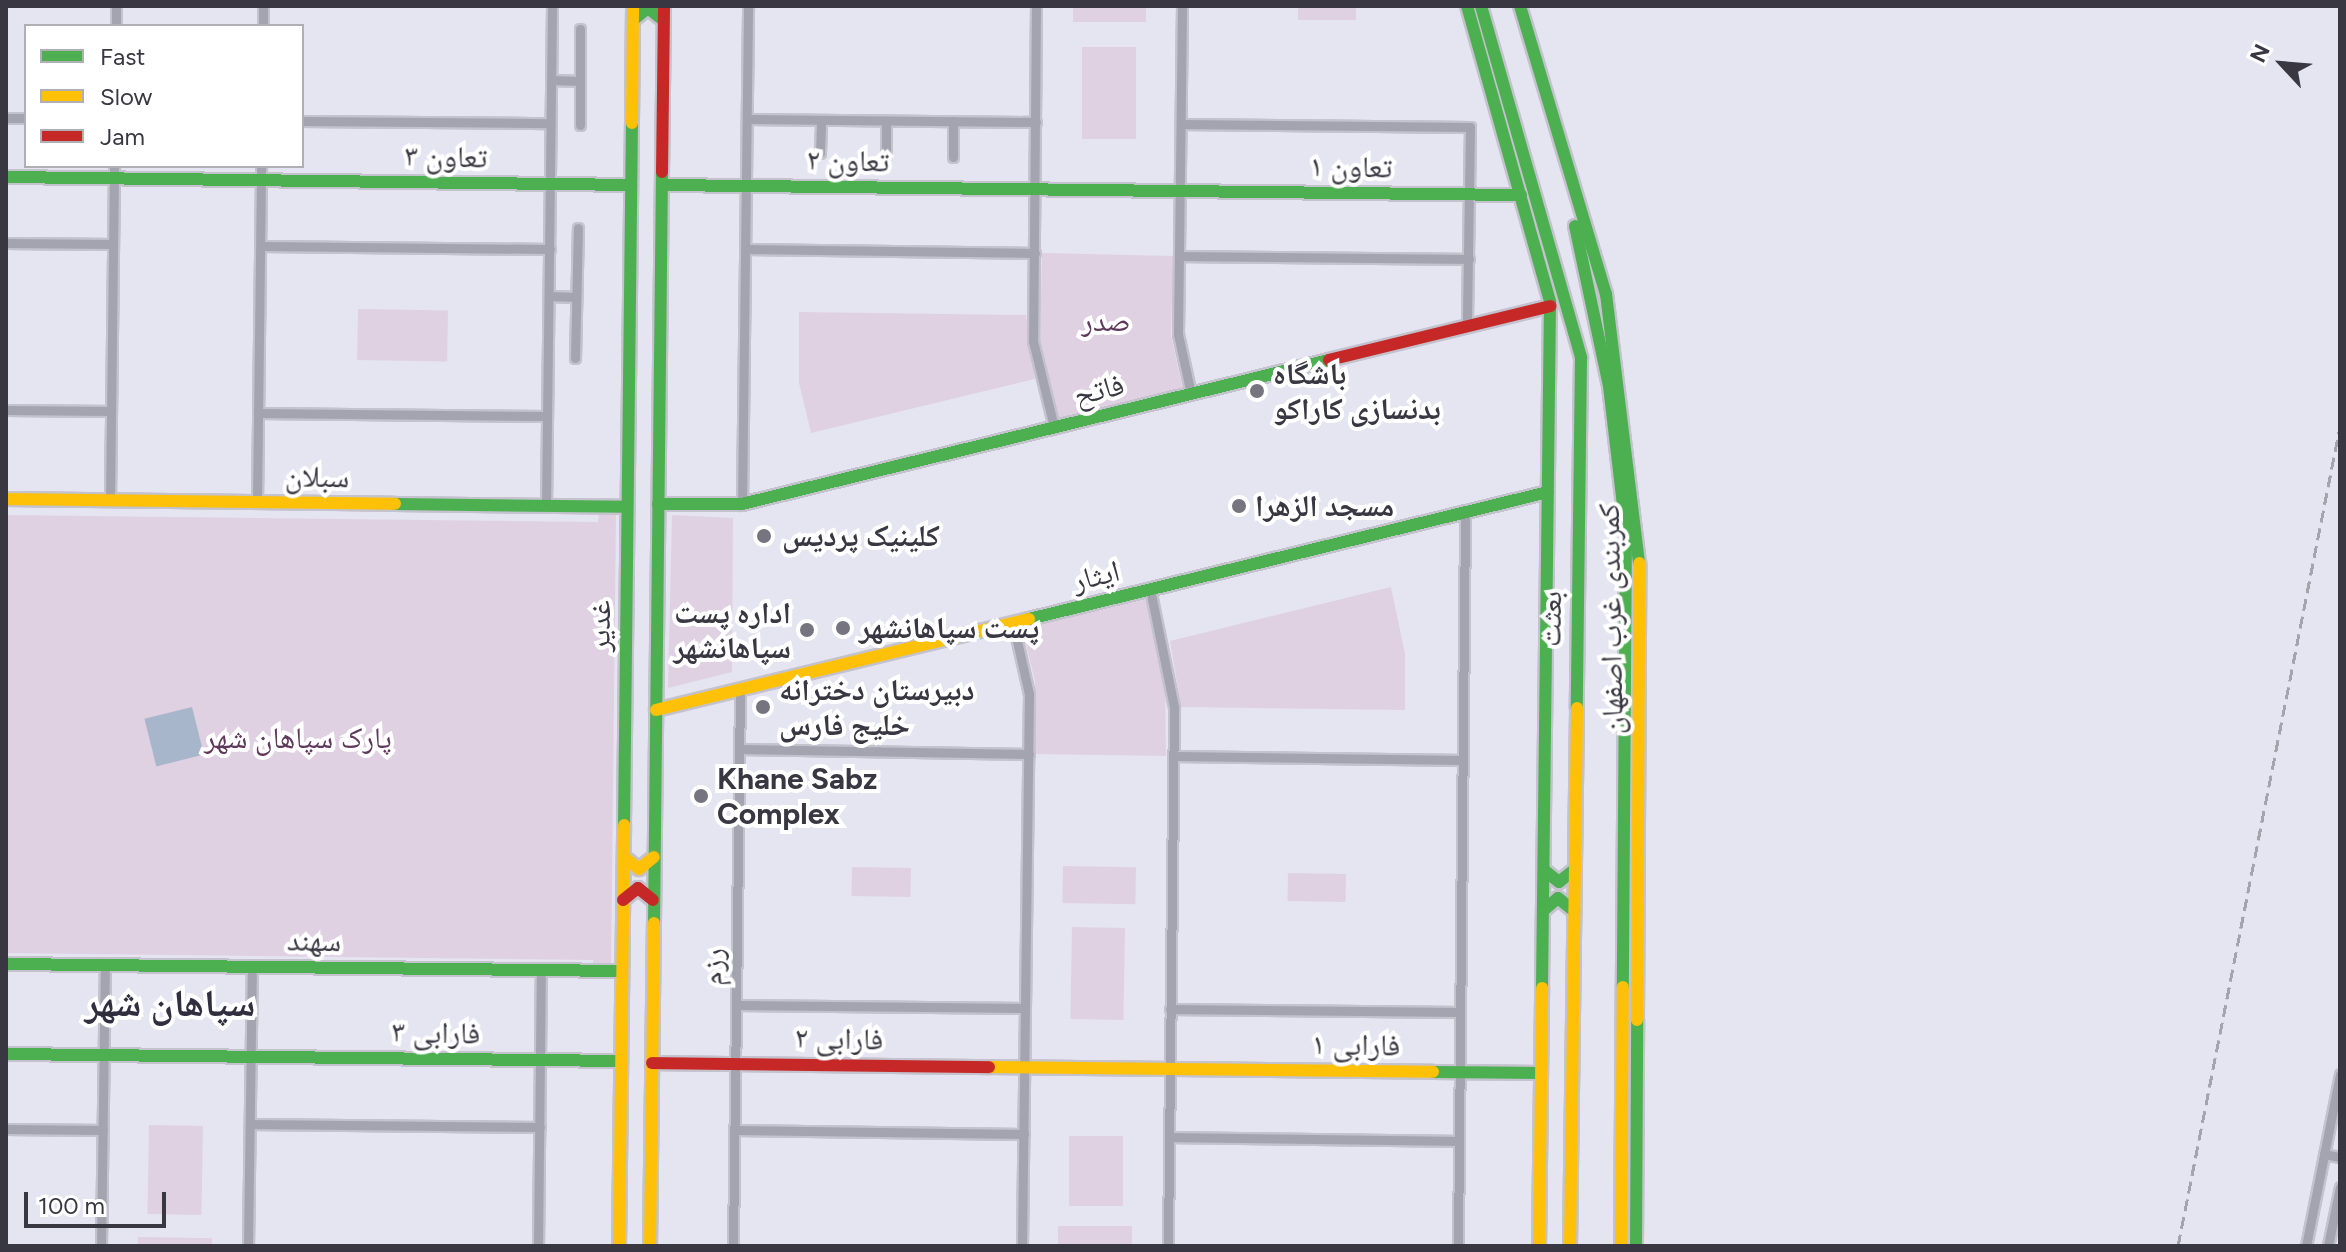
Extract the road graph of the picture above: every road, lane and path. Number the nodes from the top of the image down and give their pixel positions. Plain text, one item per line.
1 (552, 6) edge
2 (633, 6) edge
3 (664, 6) edge
4 (748, 6) edge
5 (1182, 6) edge
6 (1467, 6) edge
7 (1481, 6) edge
8 (1508, 6) edge
9 (1520, 6) edge
10 (1036, 7) edge
11 (633, 23) junction
12 (663, 23) junction
13 (580, 29) dead end
14 (551, 80) junction
15 (580, 81) junction
16 (747, 119) junction
17 (821, 120) junction
18 (304, 121) edge
19 (886, 121) junction
20 (953, 121) junction
21 (1036, 122) junction
22 (550, 123) junction
23 (1181, 124) junction
24 (580, 125) dead end
25 (820, 153) dead end
26 (886, 155) dead end
27 (953, 157) dead end
28 (261, 168) edge
29 (114, 172) edge
30 (6, 177) edge
31 (261, 180) junction
32 (550, 184) junction
33 (631, 185) junction
34 (662, 185) junction
35 (746, 186) junction
36 (1035, 189) junction
37 (1180, 191) junction
38 (1469, 195) junction
39 (1521, 195) junction
40 (578, 228) dead end
41 (6, 243) edge
42 (113, 244) junction
43 (261, 246) junction
44 (550, 249) junction
45 (746, 249) junction
46 (1035, 253) junction
47 (1180, 256) junction
48 (1469, 259) junction
49 (549, 296) junction
50 (576, 297) junction
51 (1550, 306) junction
52 (1467, 326) junction
53 (575, 358) dead end
54 (1191, 394) junction
55 (6, 410) edge
56 (111, 411) junction
57 (258, 413) junction
58 (547, 416) junction
59 (1054, 427) junction
60 (1548, 492) junction
61 (6, 499) edge
62 (110, 500) junction
63 (257, 502) junction
64 (658, 504) junction
65 (742, 504) junction
66 (546, 506) junction
67 (627, 507) junction
68 (1465, 512) junction
69 (1150, 589) junction
70 (1013, 623) junction
71 (740, 689) junction
72 (656, 710) junction
73 (740, 749) junction
74 (1029, 754) junction
75 (1174, 756) junction
76 (1463, 760) junction
77 (623, 854) junction
78 (654, 854) junction
79 (1544, 866) junction
80 (1575, 867) junction
81 (623, 903) junction
82 (654, 903) junction
83 (1543, 914) junction
84 (1574, 914) junction
85 (6, 964) edge
86 (105, 965) junction
87 (252, 967) junction
88 (541, 970) junction
89 (622, 971) junction
90 (736, 1005) junction
91 (1025, 1008) junction
92 (1170, 1009) junction
93 (1460, 1012) junction
94 (6, 1054) edge
95 (104, 1056) junction
96 (250, 1057) junction
97 (540, 1061) junction
98 (621, 1061) junction
99 (652, 1063) junction
100 (736, 1064) junction
101 (1025, 1068) junction
102 (1170, 1069) junction
103 (1459, 1072) junction
104 (1541, 1073) junction
105 (2340, 1074) edge
106 (250, 1124) junction
107 (540, 1127) junction
108 (6, 1129) edge
109 (103, 1130) junction
110 (735, 1130) junction
111 (1024, 1134) junction
112 (1170, 1137) junction
113 (1459, 1141) junction
114 (2324, 1154) junction
115 (2340, 1157) edge
116 (2340, 1187) edge
117 (101, 1246) edge
118 (248, 1246) edge
119 (538, 1246) edge
120 (619, 1246) edge
121 (650, 1246) edge
122 (733, 1246) edge
123 (1022, 1246) edge
124 (1168, 1246) edge
125 (1458, 1246) edge
126 (1539, 1246) edge
127 (1570, 1246) edge
128 (1621, 1246) edge
129 (1636, 1246) edge
130 (2306, 1246) edge
131 (2328, 1246) edge

1 - 14 street
2 - 11 main road, غدیر
3 - 12 main road, غدیر
4 - 16 street
5 - 23 street
6 - 39 main road, بعثت
7 - 80 main road, بعثت
8 - 128 main road, کمربندی غرب اصفهان
9 - 129 main road, کمربندی غرب اصفهان
10 - 21 street
11 - 12 main road
11 - 33 main road, غدیر
12 - 34 main road, غدیر
13 - 15 street
14 - 15 street
14 - 22 street
15 - 24 street
16 - 17 street
16 - 35 street
17 - 19 street
17 - 25 street
18 - 22 street
19 - 20 street
19 - 26 street
20 - 21 street
20 - 27 street
21 - 36 street
22 - 32 street
23 - 37 street
23 - 38 street
28 - 31 street
29 - 30 main road, تعاون ۳
29 - 31 main road, تعاون ۳
29 - 42 street
31 - 32 main road, تعاون ۳
31 - 43 street
32 - 33 main road, تعاون ۳
32 - 44 street
33 - 67 main road, غدیر
34 - 35 main road, تعاون ۲
34 - 64 main road, غدیر
35 - 36 main road, تعاون ۲
35 - 45 street
36 - 37 main road, تعاون ۲
36 - 46 street
37 - 38 main road, تعاون ۱
37 - 47 street
38 - 39 main road, تعاون ۱
38 - 48 street
39 - 51 main road, بعثت
40 - 50 street
41 - 42 street
42 - 56 street
43 - 44 street
43 - 57 street
44 - 49 street
45 - 46 street
45 - 65 street
46 - 59 street
47 - 48 street
47 - 54 street
48 - 52 street
49 - 50 street
49 - 58 street
50 - 53 street
51 - 52 main road, فاتح
51 - 60 main road, بعثت
52 - 54 main road, فاتح
54 - 59 main road, فاتح
55 - 56 street
56 - 62 street
57 - 58 street
57 - 63 street
58 - 66 street
59 - 65 main road, فاتح
60 - 68 main road, ایثار
60 - 79 main road, بعثت
61 - 62 main road, سبلان
62 - 63 main road, سبلان
63 - 66 main road, سبلان
64 - 65 main road, فاتح
64 - 72 main road, غدیر
66 - 67 main road, سبلان
67 - 77 main road, غدیر
68 - 69 main road, ایثار
68 - 76 street
69 - 70 main road, ایثار
69 - 75 street
70 - 71 main road, ایثار
70 - 74 street
71 - 72 main road, ایثار
71 - 73 street, رزم
72 - 78 main road, غدیر
73 - 74 street
73 - 90 street, رزم
74 - 91 street
75 - 76 street
75 - 92 street
76 - 93 street
77 - 78 main road
77 - 81 main road, غدیر
78 - 82 main road, غدیر
79 - 80 main road
79 - 83 main road, بعثت
80 - 84 main road, بعثت
81 - 82 main road
81 - 89 main road, غدیر
82 - 99 main road, غدیر
83 - 84 main road
83 - 104 main road, بعثت
84 - 127 main road, بعثت
85 - 86 main road, سهند
86 - 87 main road, سهند
86 - 95 street
87 - 88 main road, سهند
87 - 96 street
88 - 89 main road, سهند
88 - 97 street
89 - 98 main road, غدیر
90 - 91 street
90 - 100 street, رزم
91 - 101 street
92 - 93 street
92 - 102 street
93 - 103 street
94 - 95 main road, فارابی ۳
95 - 96 main road, فارابی ۳
95 - 109 street
96 - 97 main road, فارابی ۳
96 - 106 street
97 - 98 main road, فارابی ۳
97 - 107 street
98 - 120 main road, غدیر
99 - 100 main road, فارابی ۲
99 - 121 main road, غدیر
100 - 101 main road, فارابی ۲
100 - 110 street, رزم
101 - 102 main road, فارابی ۲
101 - 111 street
102 - 103 main road, فارابی ۱
102 - 112 street
103 - 104 main road, فارابی ۱
103 - 113 street
104 - 126 main road, بعثت
105 - 114 street
106 - 107 street
106 - 118 street
107 - 119 street
108 - 109 street
109 - 117 street
110 - 111 street
110 - 122 street, رزم
111 - 123 street
112 - 113 street
112 - 124 street
113 - 125 street
114 - 115 street
114 - 130 street
116 - 131 street

